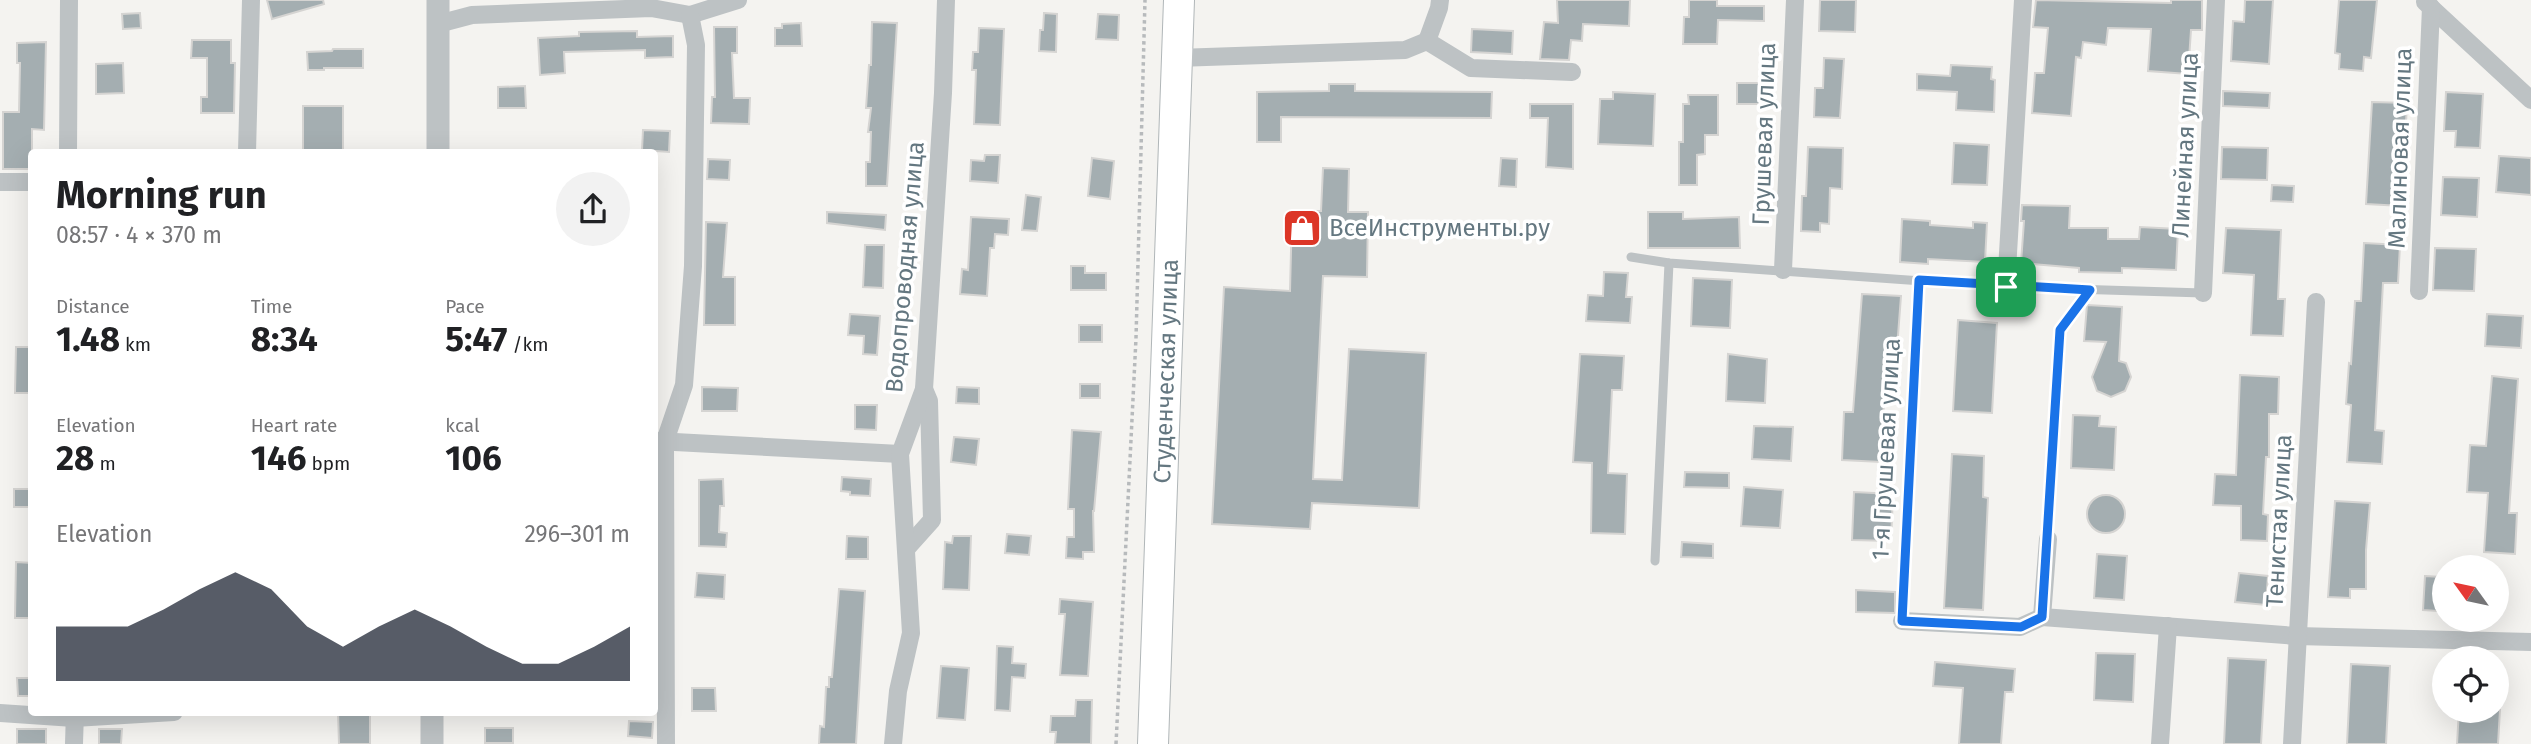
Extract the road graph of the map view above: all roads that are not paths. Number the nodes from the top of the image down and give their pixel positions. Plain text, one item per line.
1 (69, 0) edge
2 (251, 0) edge
3 (438, 0) edge
4 (738, 0) edge
5 (946, 0) edge
6 (1179, 0) edge
7 (1440, 0) edge
8 (1795, 0) edge
9 (2023, 0) edge
10 (2216, 0) edge
11 (2426, 4) edge
12 (690, 15) junction
13 (438, 24) junction
14 (1427, 41) junction
15 (1177, 58) junction
16 (1572, 72) dead end
17 (2531, 100) edge
18 (68, 149) edge
19 (247, 149) edge
20 (438, 149) edge
21 (0, 182) edge
22 (28, 182) edge
23 (1632, 257) dead end
24 (1669, 263) junction
25 (1783, 270) junction
26 (1919, 280) junction
27 (2006, 287) junction
28 (2090, 290) junction
29 (2418, 291) dead end
30 (2203, 293) joint
31 (2316, 302) dead end
32 (924, 389) junction
33 (660, 441) edge
34 (900, 454) junction
35 (2048, 539) joint
36 (906, 549) junction
37 (1655, 561) dead end
38 (2042, 617) junction
39 (1902, 621) joint
40 (2168, 626) junction
41 (2297, 636) junction
42 (2531, 642) edge
43 (0, 713) edge
44 (28, 714) edge
45 (75, 716) edge
46 (432, 716) edge
47 (74, 744) edge
48 (432, 744) edge
49 (666, 744) edge
50 (893, 744) edge
51 (1153, 744) edge
52 (2160, 744) edge
53 (2292, 744) edge

1 - 18 street
2 - 19 street
3 - 13 street
4 - 12 street
5 - 32 street, Водопроводная улица
6 - 15 main road, Студенческая улица
7 - 14 street
8 - 25 street, Грушевая улица
9 - 27 street
10 - 30 street, Линейная улица
11 - 17 street
11 - 29 street, Малиновая улица
12 - 13 street
12 - 33 street
13 - 20 street
14 - 15 street
14 - 16 street
15 - 51 main road, Студенческая улица
21 - 22 street
23 - 24 lane
24 - 25 lane
24 - 37 lane
25 - 26 lane
26 - 27 lane
26 - 39 lane, 1-я Грушевая улица
27 - 28 lane
28 - 30 lane
28 - 35 lane
31 - 41 street, Тенистая улица
32 - 34 street, Водопроводная улица
32 - 36 street
33 - 34 street
33 - 49 street
34 - 36 street, Водопроводная улица
35 - 38 street
36 - 50 street, Водопроводная улица
38 - 39 street
38 - 40 street
40 - 41 street
40 - 52 street
41 - 42 street
41 - 53 street, Тенистая улица
43 - 44 street
45 - 47 street
46 - 48 street

